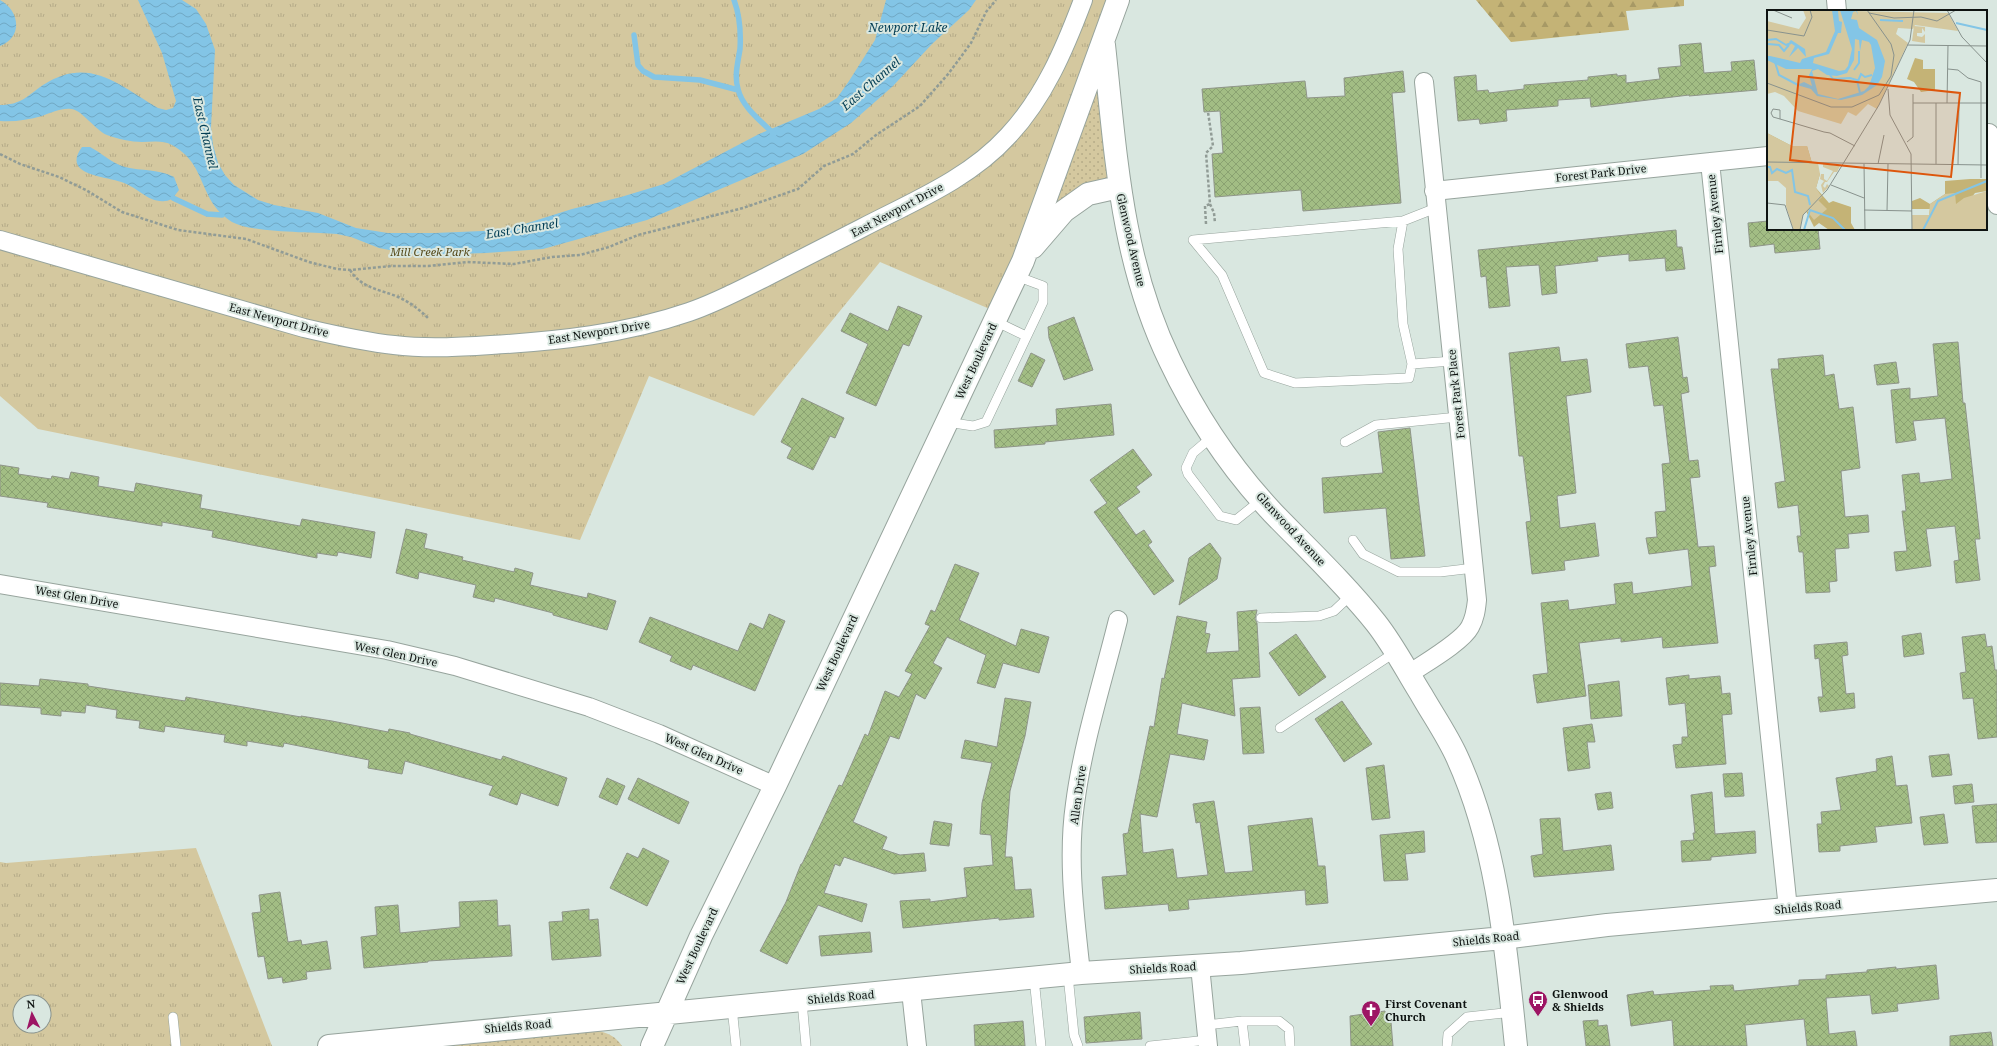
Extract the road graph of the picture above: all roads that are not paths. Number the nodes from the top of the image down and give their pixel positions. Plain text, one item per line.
1 (1082, 0) edge
2 (1118, 0) edge
3 (1836, 0) edge
4 (1837, 10) edge
5 (1104, 40) junction
6 (1424, 82) dead end
7 (1991, 133) edge
8 (1767, 156) edge
9 (1710, 162) junction
10 (1119, 187) junction
11 (1435, 199) junction
12 (1997, 205) edge
13 (1403, 221) junction
14 (0, 240) edge
15 (1019, 268) junction
16 (995, 321) junction
17 (1026, 336) junction
18 (1453, 361) junction
19 (1412, 364) junction
20 (1458, 417) junction
21 (947, 422) junction
22 (1213, 436) junction
23 (1345, 442) dead end
24 (1262, 500) junction
25 (1353, 540) dead end
26 (1474, 568) junction
27 (0, 584) edge
28 (1352, 595) junction
29 (1261, 618) dead end
30 (1118, 620) dead end
31 (1397, 652) junction
32 (1409, 674) junction
33 (1280, 728) dead end
34 (775, 786) junction
35 (1997, 890) edge
36 (1788, 909) junction
37 (1503, 938) junction
38 (1200, 966) junction
39 (1074, 974) junction
40 (1034, 978) junction
41 (911, 991) junction
42 (802, 1001) junction
43 (732, 1007) junction
44 (1513, 1012) junction
45 (666, 1013) junction
46 (173, 1017) dead end
47 (1242, 1021) junction
48 (1207, 1037) edge
49 (176, 1046) edge
50 (329, 1046) edge
51 (652, 1046) edge
52 (736, 1046) edge
53 (806, 1046) edge
54 (917, 1046) edge
55 (1041, 1046) edge
56 (1078, 1046) edge
57 (1150, 1046) edge
58 (1245, 1046) edge
59 (1290, 1046) edge
60 (1448, 1046) edge
61 (1516, 1046) edge

1 - 14 street, East Newport Drive
2 - 5 street, Glenwood Avenue
3 - 4 street
5 - 10 street, Glenwood Avenue
5 - 15 street, West Boulevard
6 - 11 street, Forest Park Place
7 - 12 street
8 - 9 street, Forest Park Drive
9 - 11 street, Forest Park Drive
9 - 36 street, Firnley Avenue
10 - 15 street, West Boulevard
10 - 22 street, Glenwood Avenue
11 - 13 lane
11 - 18 street, Forest Park Place
13 - 19 lane
13 - 19 lane
15 - 16 street, West Boulevard
15 - 17 lane
16 - 17 lane
16 - 21 street, West Boulevard
17 - 21 lane
18 - 19 lane
18 - 20 street, Forest Park Place
20 - 23 lane
20 - 26 street, Forest Park Place
21 - 34 street, West Boulevard
22 - 24 street, Glenwood Avenue
22 - 24 lane
24 - 28 street, Glenwood Avenue
25 - 26 lane
26 - 32 street, Forest Park Place
27 - 34 street, West Glen Drive
28 - 29 lane
28 - 31 street, Glenwood Avenue
30 - 39 street, Allen Drive
31 - 32 street, Glenwood Avenue
31 - 33 lane
32 - 37 street, Glenwood Avenue
34 - 45 street, West Boulevard
35 - 36 street, Shields Road
36 - 37 street, Shields Road
37 - 38 street, Shields Road
37 - 44 street, Glenwood Avenue
38 - 39 street, Shields Road
38 - 48 street
39 - 40 street, Shields Road
39 - 56 lane
40 - 41 street, Shields Road
40 - 55 lane
41 - 42 street, Shields Road
41 - 54 street
42 - 43 street, Shields Road
42 - 53 lane
43 - 45 street, Shields Road
43 - 52 lane
44 - 60 lane
44 - 61 street, Glenwood Avenue
45 - 50 street, Shields Road
45 - 51 street, West Boulevard
46 - 49 lane
47 - 48 lane
47 - 58 lane
47 - 59 lane
48 - 57 lane

